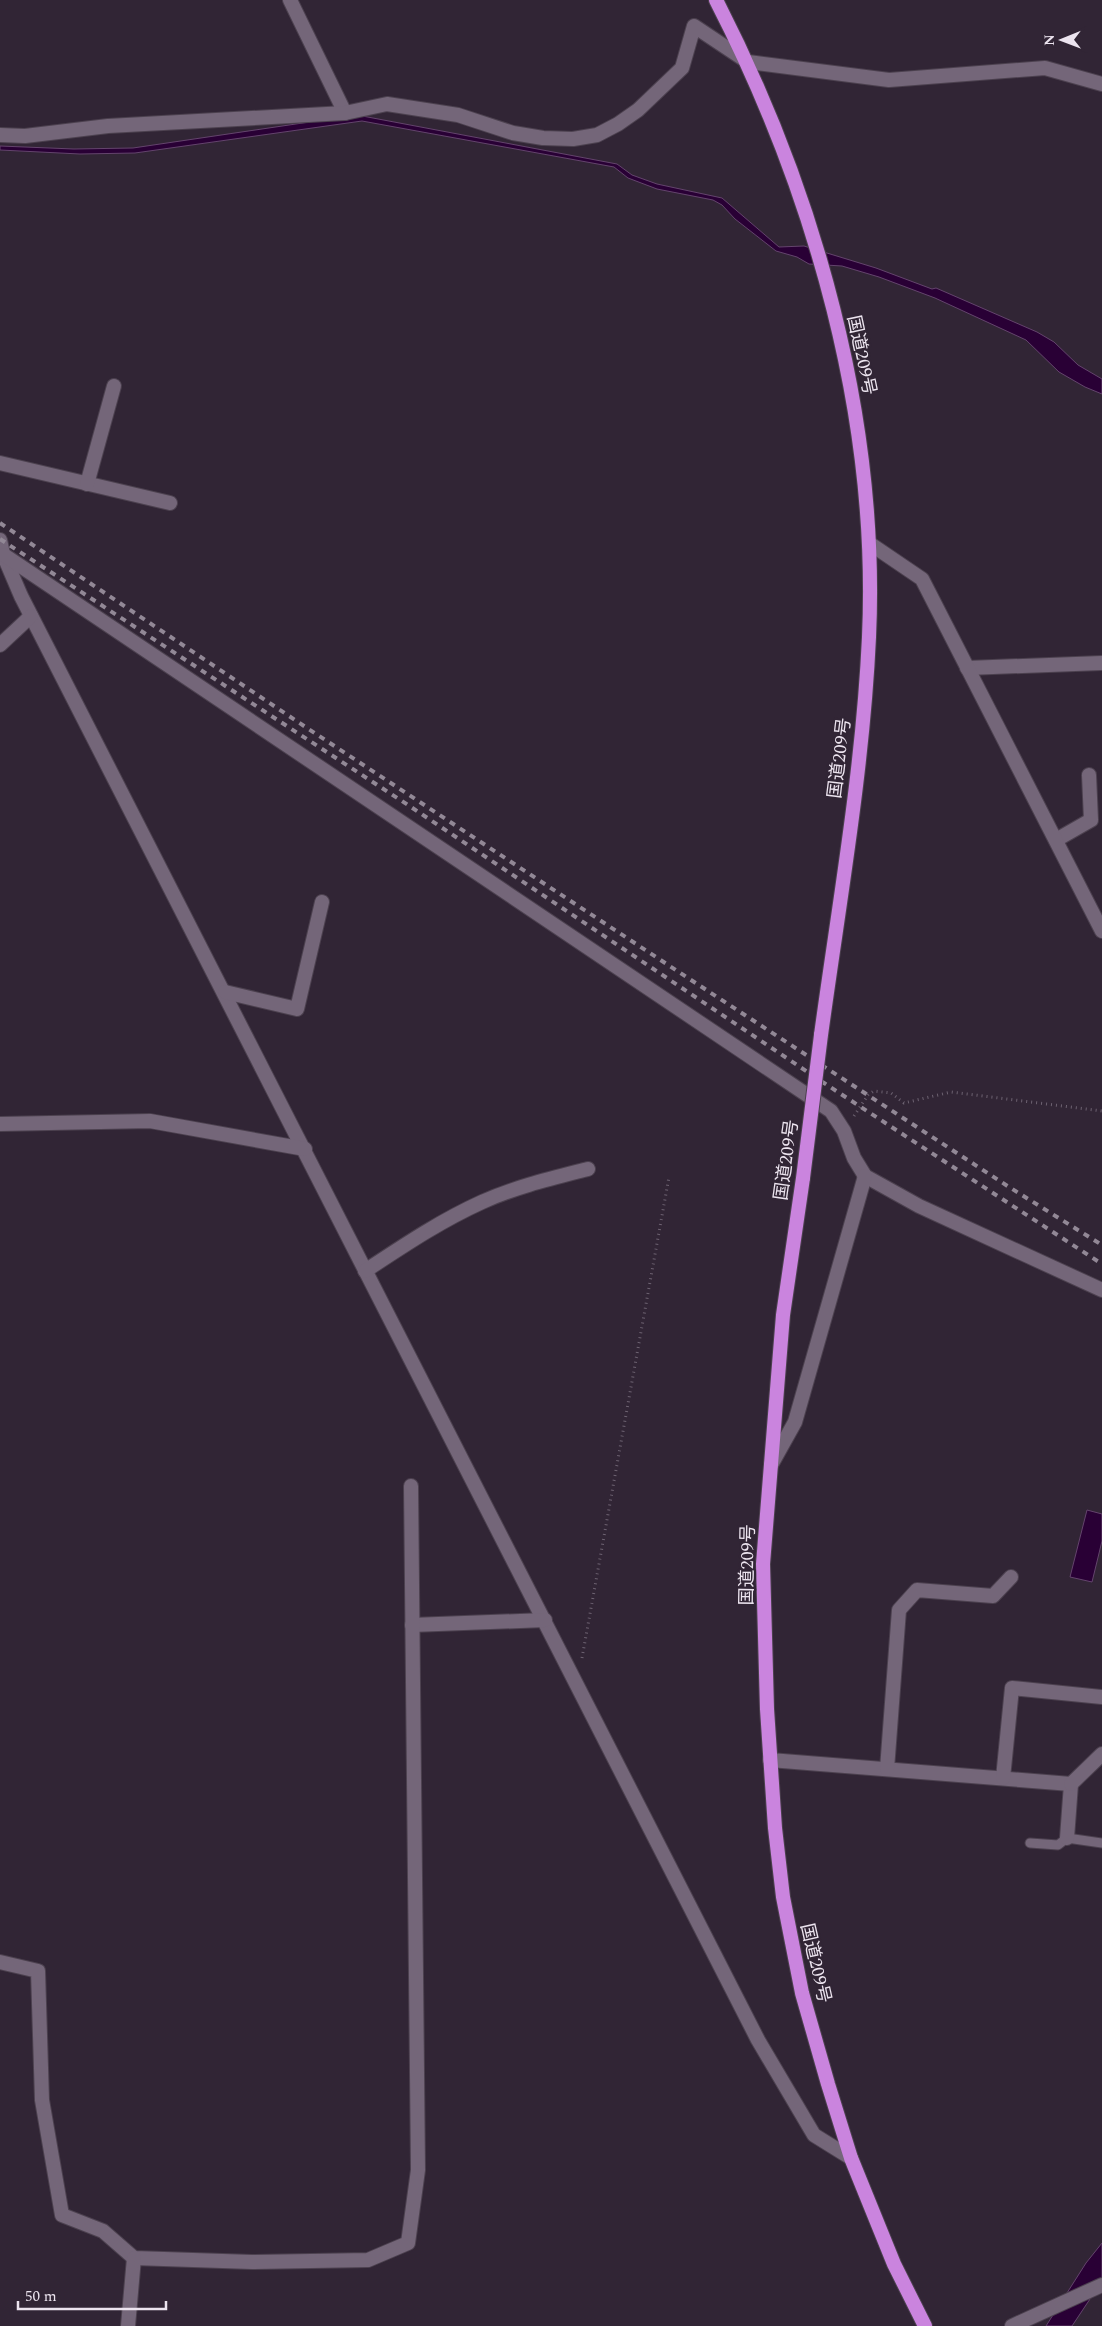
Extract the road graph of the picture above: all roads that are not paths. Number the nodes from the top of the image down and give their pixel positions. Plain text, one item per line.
1 (290, 0) edge
2 (716, 0) edge
3 (748, 62) junction
4 (1102, 84) edge
5 (345, 113) junction
6 (0, 135) edge
7 (114, 386) dead end
8 (0, 463) edge
9 (87, 484) junction
10 (170, 503) dead end
11 (0, 540) edge
12 (869, 543) junction
13 (3, 554) junction
14 (31, 616) junction
15 (0, 645) edge
16 (1102, 663) edge
17 (966, 668) junction
18 (1090, 775) dead end
19 (1056, 840) junction
20 (322, 902) dead end
21 (1102, 931) edge
22 (225, 992) junction
23 (0, 1124) edge
24 (305, 1149) junction
25 (588, 1169) dead end
26 (865, 1176) junction
27 (366, 1271) junction
28 (1102, 1290) edge
29 (770, 1465) junction
30 (411, 1486) dead end
31 (1011, 1577) dead end
32 (545, 1620) junction
33 (412, 1625) junction
34 (1102, 1697) edge
35 (1102, 1754) edge
36 (770, 1760) junction
37 (887, 1769) junction
38 (1003, 1778) junction
39 (1071, 1784) junction
40 (1067, 1838) junction
41 (1030, 1843) dead end
42 (1102, 1844) edge
43 (0, 1962) edge
44 (851, 2158) junction
45 (134, 2258) junction
46 (1102, 2285) edge
47 (128, 2326) edge
48 (925, 2326) edge
49 (1012, 2326) edge

1 - 5 street
2 - 3 highway, 国道209号
3 - 4 street
3 - 5 street
3 - 12 highway, 国道209号
5 - 6 street
7 - 9 street
8 - 9 street
9 - 10 street
11 - 13 street
12 - 17 street
12 - 29 highway, 国道209号, bridge
13 - 14 street
13 - 26 street
14 - 15 street
14 - 22 street
16 - 17 street
17 - 19 street
18 - 19 street
19 - 21 street
20 - 22 street
22 - 24 street
23 - 24 street
24 - 27 street
25 - 27 street
26 - 28 street
26 - 29 street
27 - 32 street
29 - 36 highway, 国道209号
30 - 33 street
31 - 37 street
32 - 33 street
32 - 44 street
33 - 45 street
34 - 38 street
35 - 39 street
36 - 37 street
36 - 44 highway, 国道209号
37 - 38 street
38 - 39 street
39 - 40 street
40 - 41 lane
40 - 42 lane
43 - 45 street
44 - 48 highway, 国道209号
45 - 47 street
46 - 49 street

